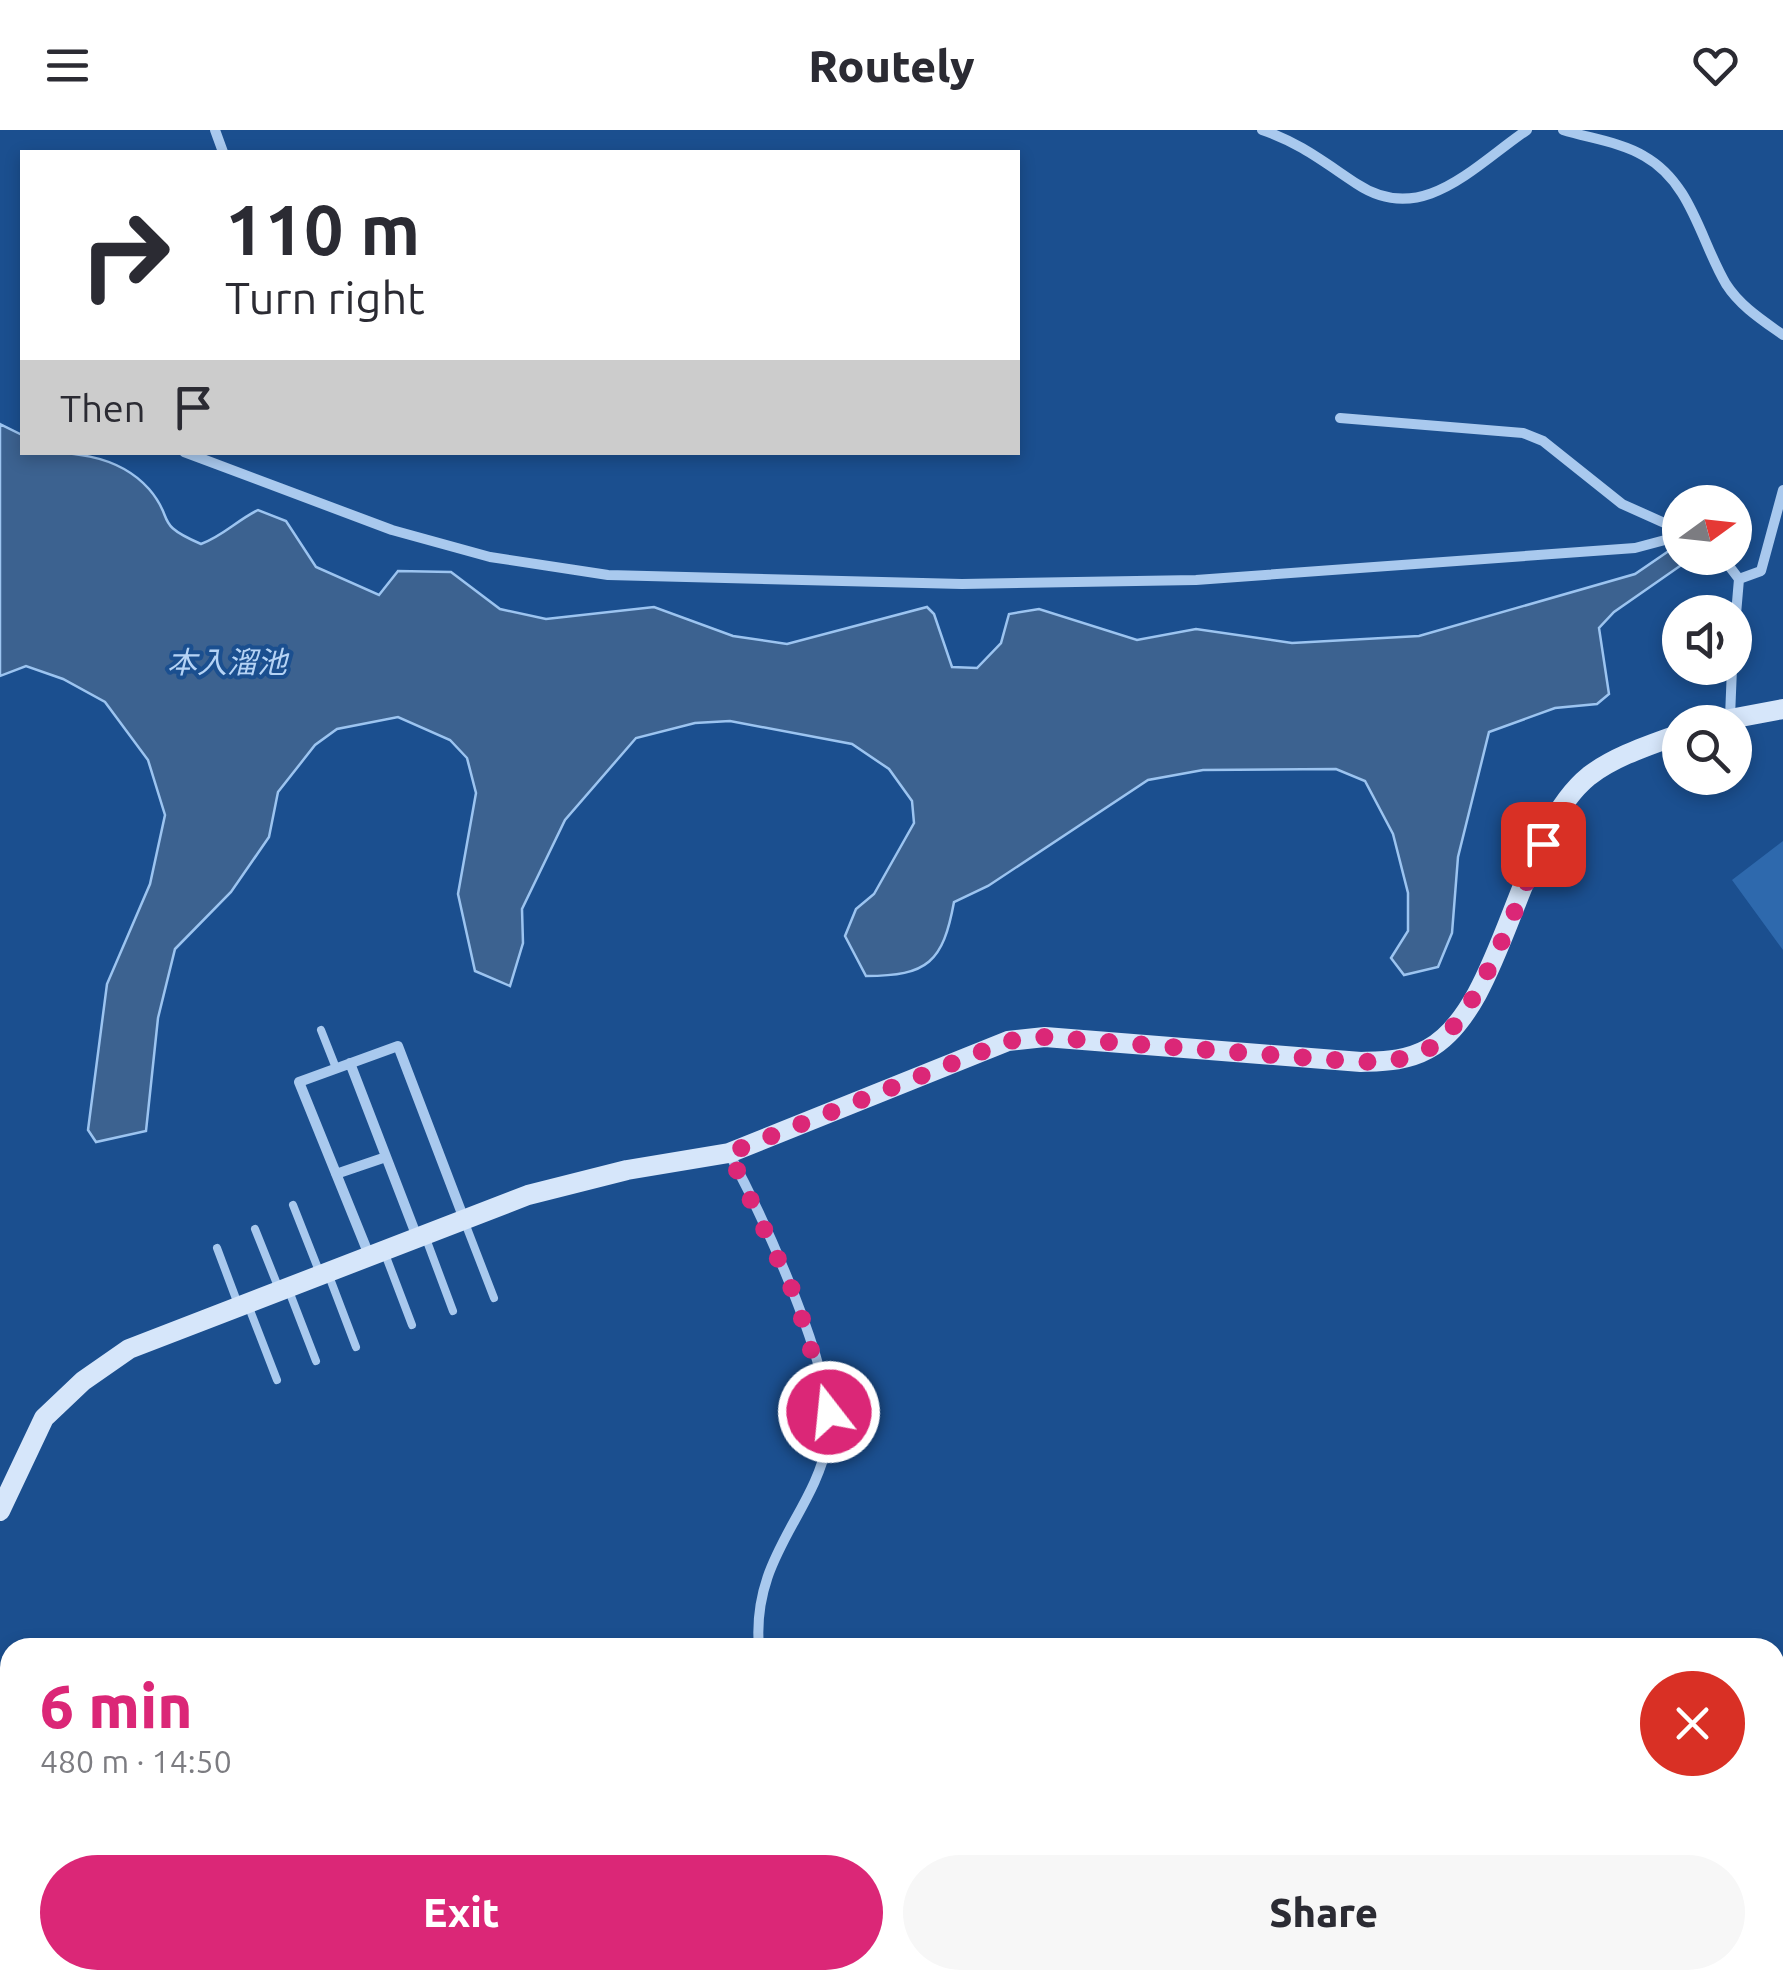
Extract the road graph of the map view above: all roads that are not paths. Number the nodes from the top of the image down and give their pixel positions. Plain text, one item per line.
1 (1262, 130) edge
2 (1528, 130) edge
3 (1562, 130) edge
4 (1783, 336) edge
5 (1340, 418) dead end
6 (192, 455) edge
7 (1783, 490) edge
8 (1662, 524) edge
9 (1662, 539) edge
10 (1736, 575) edge
11 (1739, 579) junction
12 (1738, 595) edge
13 (1783, 709) edge
14 (1752, 715) edge
15 (1662, 740) edge
16 (321, 1030) dead end
17 (350, 1063) junction
18 (336, 1068) junction
19 (729, 1153) junction
20 (386, 1157) junction
21 (336, 1174) junction
22 (294, 1205) dead end
23 (464, 1219) junction
24 (255, 1229) dead end
25 (420, 1235) junction
26 (217, 1248) dead end
27 (376, 1252) junction
28 (323, 1272) junction
29 (283, 1287) junction
30 (494, 1298) dead end
31 (242, 1303) junction
32 (453, 1312) dead end
33 (412, 1324) dead end
34 (356, 1347) dead end
35 (316, 1362) dead end
36 (277, 1380) dead end
37 (0, 1511) edge
38 (757, 1638) edge

1 - 2 street
3 - 4 street
5 - 8 street
6 - 9 street
7 - 11 street
10 - 11 street
11 - 12 street
13 - 14 street
15 - 19 street
16 - 18 lane
17 - 18 street
17 - 20 street
17 - 23 street
18 - 21 street
19 - 23 street
19 - 38 street
20 - 21 street
20 - 25 street
21 - 27 street
22 - 28 lane
23 - 25 street
23 - 30 lane
24 - 29 lane
25 - 27 street
25 - 32 lane
26 - 31 lane
27 - 28 street
27 - 33 lane
28 - 29 street
28 - 34 lane
29 - 31 street
29 - 35 lane
31 - 36 lane
31 - 37 street

